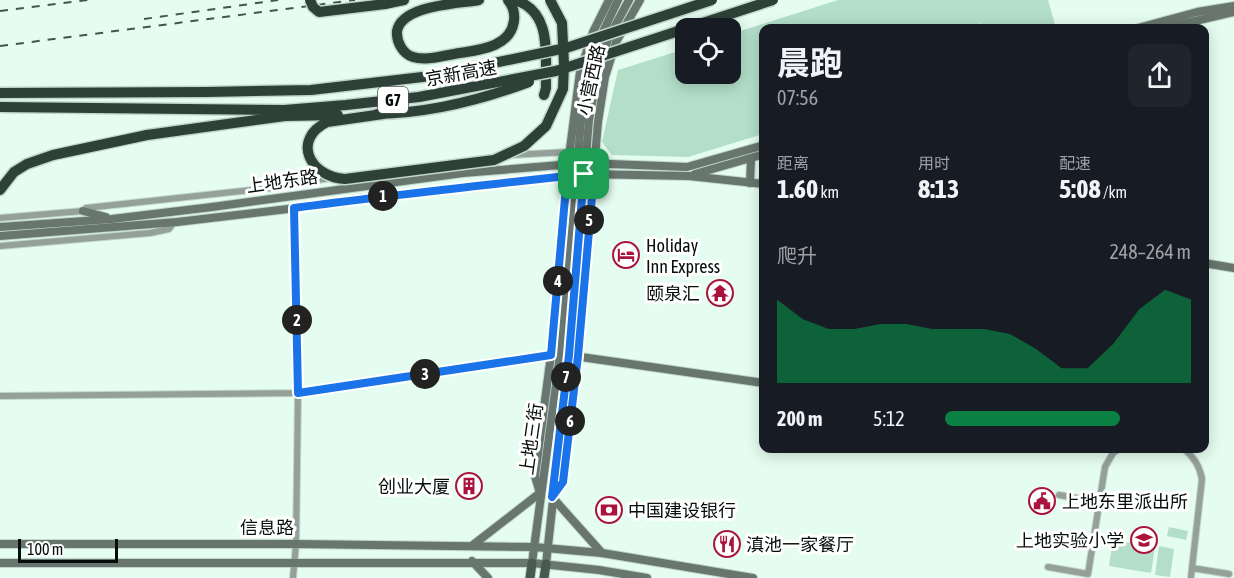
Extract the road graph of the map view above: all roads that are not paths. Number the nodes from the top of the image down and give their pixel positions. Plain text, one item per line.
1 (310, 0) edge
2 (319, 0) edge
3 (404, 0) edge
4 (479, 0) edge
5 (508, 0) edge
6 (515, 0) edge
7 (550, 0) edge
8 (609, 0) edge
9 (618, 0) edge
10 (629, 0) edge
11 (640, 0) edge
12 (712, 0) edge
13 (773, 0) edge
14 (333, 5) edge
15 (1234, 6) edge
16 (1234, 12) edge
17 (1152, 24) edge
18 (1182, 24) edge
19 (556, 71) junction
20 (0, 93) edge
21 (544, 95) dead end
22 (0, 107) edge
23 (383, 114) junction
24 (759, 147) edge
25 (569, 152) junction
26 (759, 156) edge
27 (751, 158) junction
28 (581, 163) junction
29 (688, 171) junction
30 (580, 175) junction
31 (750, 183) junction
32 (759, 184) edge
33 (0, 190) edge
34 (294, 208) junction
35 (82, 211) junction
36 (0, 218) edge
37 (112, 219) junction
38 (174, 222) junction
39 (0, 227) edge
40 (0, 236) edge
41 (0, 246) edge
42 (1209, 264) edge
43 (1234, 268) edge
44 (565, 355) junction
45 (759, 382) edge
46 (298, 393) junction
47 (0, 396) edge
48 (1113, 453) edge
49 (1190, 453) edge
50 (540, 493) junction
51 (1059, 495) dead end
52 (552, 497) junction
53 (1099, 502) junction
54 (0, 544) edge
55 (296, 544) junction
56 (472, 546) junction
57 (534, 547) junction
58 (547, 548) junction
59 (602, 553) junction
60 (472, 561) junction
61 (295, 562) junction
62 (0, 563) edge
63 (532, 563) junction
64 (546, 564) junction
65 (1048, 567) dead end
66 (1192, 568) junction
67 (599, 570) junction
68 (1229, 574) dead end
69 (1191, 577) edge
70 (293, 578) edge
71 (488, 578) edge
72 (531, 578) edge
73 (544, 578) edge
74 (590, 578) edge
75 (647, 578) edge
76 (753, 578) edge

1 - 14 highway, bridge
2 - 14 highway
3 - 14 highway, bridge
4 - 5 highway
6 - 21 highway
7 - 23 highway, bridge
8 - 25 main road, 小营西路
9 - 28 main road, 小营西路
10 - 28 main road, 小营西路
11 - 28 main road, 小营西路
12 - 20 highway, 京新高速 / G7, bridge
13 - 19 highway, 京新高速 / G7, bridge
15 - 17 main road
16 - 18 main road
19 - 22 highway, 京新高速 / G7, bridge
19 - 23 highway, bridge
23 - 33 highway, bridge
24 - 29 main road
25 - 28 main road, 小营西路
25 - 35 street
26 - 27 main road
27 - 29 main road
27 - 31 main road
28 - 29 main road, 上地东路
28 - 30 main road, 小营西路
28 - 30 main road
28 - 37 main road, 上地东路
29 - 30 main road
29 - 31 main road
30 - 34 main road, 上地东路
30 - 44 main road, 上地三街
30 - 44 main road, 上地三街
31 - 32 main road
34 - 38 main road, 上地东路
34 - 46 street
35 - 36 street
35 - 37 main road
37 - 39 main road, 上地东路
38 - 40 main road, 上地东路
38 - 41 street
42 - 43 main road
44 - 45 main road
44 - 46 street
44 - 50 main road, 上地三街
44 - 52 main road, 上地三街
46 - 47 street
46 - 55 street
48 - 53 street
49 - 66 street
50 - 56 main road
50 - 57 main road, 上地三街
51 - 53 street
52 - 58 main road, 上地三街
52 - 59 main road
53 - 65 street
54 - 55 main road, 信息路
55 - 56 main road, 信息路
55 - 61 street
56 - 57 main road, 信息路
57 - 58 main road, 信息路
57 - 63 main road, 上地三街
58 - 59 main road, 信息路
58 - 64 main road, 上地三街
59 - 76 main road
60 - 61 main road, 信息路
60 - 63 main road, 信息路
60 - 71 main road
61 - 62 main road, 信息路
61 - 70 street
63 - 64 main road, 信息路
63 - 72 main road
64 - 67 main road
64 - 73 main road
66 - 68 street
66 - 69 street
67 - 74 main road
67 - 75 main road

